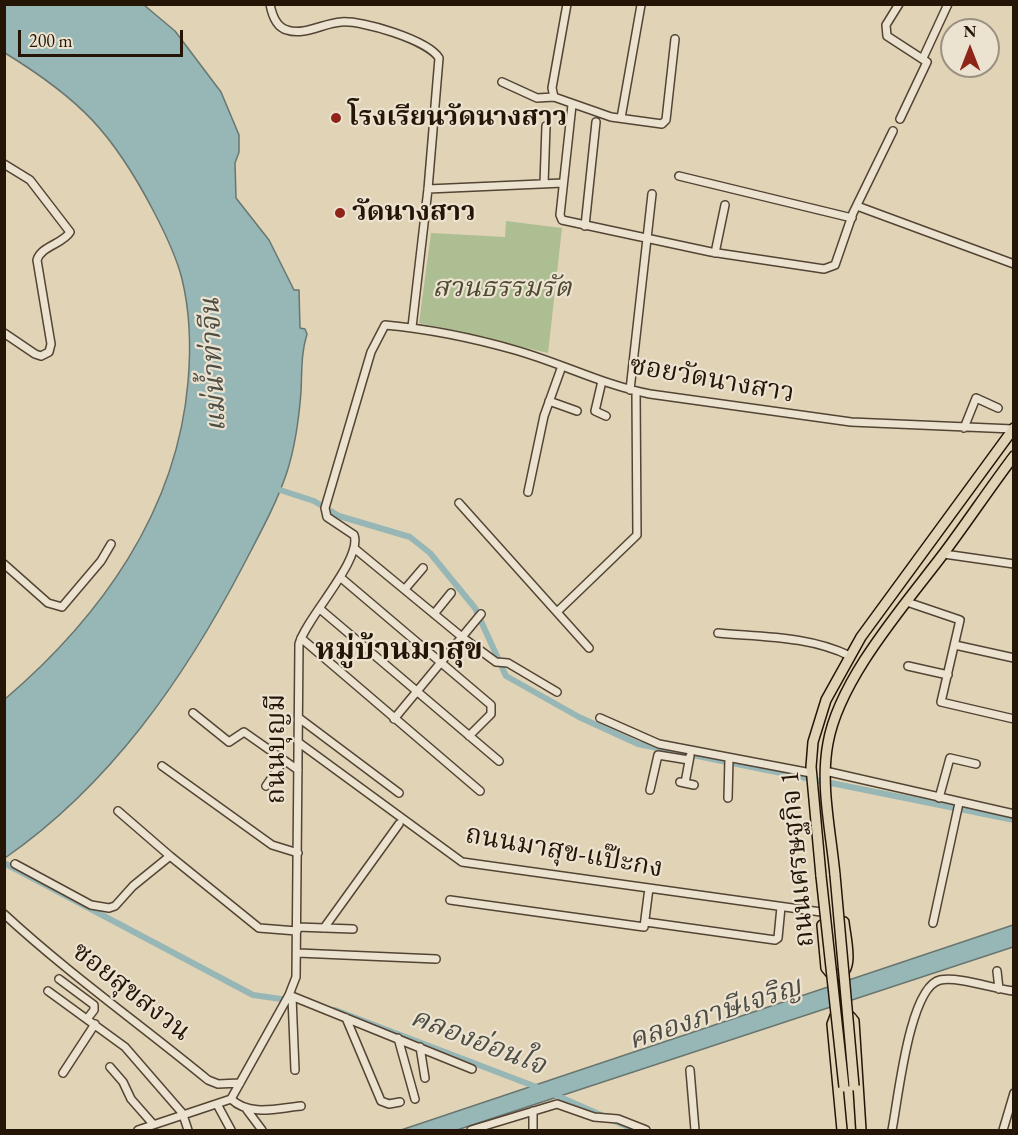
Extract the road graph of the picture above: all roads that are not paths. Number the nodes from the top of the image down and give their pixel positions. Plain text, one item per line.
1 (270, 4) edge
2 (567, 4) edge
3 (899, 4) edge
4 (948, 4) edge
5 (641, 5) edge
6 (675, 39) dead end
7 (923, 58) junction
8 (502, 82) dead end
9 (554, 97) junction
10 (572, 105) junction
11 (621, 118) junction
12 (900, 119) dead end
13 (596, 122) dead end
14 (546, 126) dead end
15 (893, 131) dead end
16 (4, 164) edge
17 (679, 176) dead end
18 (563, 183) junction
19 (544, 184) junction
20 (428, 189) junction
21 (652, 194) dead end
22 (724, 205) dead end
23 (857, 206) junction
24 (852, 218) junction
25 (585, 226) junction
26 (647, 239) junction
27 (715, 253) junction
28 (1014, 264) edge
29 (412, 327) junction
30 (4, 333) edge
31 (562, 366) junction
32 (602, 381) junction
33 (633, 391) junction
34 (549, 400) junction
35 (998, 408) dead end
36 (577, 411) dead end
37 (606, 416) dead end
38 (964, 428) junction
39 (1013, 429) edge
40 (1014, 456) edge
41 (528, 492) dead end
42 (459, 503) dead end
43 (959, 504) junction
44 (972, 513) junction
45 (111, 544) dead end
46 (354, 548) junction
47 (944, 554) junction
48 (4, 564) edge
49 (1014, 564) edge
50 (423, 568) dead end
51 (340, 577) junction
52 (405, 589) junction
53 (451, 593) dead end
54 (907, 602) junction
55 (320, 609) junction
56 (557, 612) junction
57 (434, 614) junction
58 (482, 614) dead end
59 (718, 633) dead end
60 (462, 637) junction
61 (301, 638) junction
62 (955, 645) junction
63 (590, 648) dead end
64 (850, 656) junction
65 (1014, 658) edge
66 (440, 663) junction
67 (908, 666) dead end
68 (948, 675) junction
69 (417, 691) junction
70 (557, 692) dead end
71 (193, 713) dead end
72 (299, 718) junction
73 (394, 718) junction
74 (600, 718) dead end
75 (1014, 719) edge
76 (470, 736) junction
77 (298, 742) junction
78 (690, 755) junction
79 (729, 758) junction
80 (284, 759) junction
81 (499, 761) dead end
82 (976, 764) dead end
83 (162, 765) dead end
84 (298, 770) junction
85 (825, 771) junction
86 (811, 773) junction
87 (694, 785) dead end
88 (266, 786) dead end
89 (811, 786) junction
90 (826, 786) junction
91 (650, 790) dead end
92 (480, 791) dead end
93 (399, 793) dead end
94 (728, 798) dead end
95 (939, 798) junction
96 (959, 803) junction
97 (1014, 803) edge
98 (118, 811) dead end
99 (1012, 814) edge
100 (399, 824) dead end
101 (298, 853) junction
102 (170, 856) junction
103 (15, 864) dead end
104 (648, 888) junction
105 (450, 900) dead end
106 (781, 907) junction
107 (821, 912) junction
108 (4, 914) edge
109 (646, 922) junction
110 (933, 922) dead end
111 (324, 928) junction
112 (297, 929) junction
113 (353, 929) dead end
114 (298, 953) junction
115 (436, 959) dead end
116 (997, 971) dead end
117 (59, 979) dead end
118 (999, 989) junction
119 (48, 991) dead end
120 (1014, 991) edge
121 (290, 996) junction
122 (346, 1018) junction
123 (87, 1019) junction
124 (94, 1024) junction
125 (398, 1038) junction
126 (420, 1047) junction
127 (110, 1067) dead end
128 (472, 1069) dead end
129 (295, 1070) dead end
130 (690, 1070) dead end
131 (63, 1073) dead end
132 (425, 1078) dead end
133 (240, 1083) junction
134 (1014, 1093) edge
135 (231, 1099) junction
136 (415, 1099) dead end
137 (400, 1102) dead end
138 (218, 1106) junction
139 (302, 1106) dead end
140 (1012, 1107) edge
141 (247, 1110) junction
142 (532, 1111) junction
143 (184, 1115) junction
144 (153, 1124) junction
145 (138, 1131) edge
146 (188, 1131) edge
147 (231, 1131) edge
148 (262, 1131) edge
149 (471, 1131) edge
150 (533, 1131) edge
151 (646, 1131) edge
152 (695, 1131) edge
153 (842, 1131) edge
154 (846, 1131) edge
155 (859, 1131) edge
156 (892, 1131) edge
157 (1003, 1131) edge

1 - 20 street
2 - 9 street
3 - 7 street
4 - 7 street
5 - 11 street
6 - 11 street
7 - 12 street
8 - 9 street
9 - 10 street
10 - 11 street
10 - 18 street
13 - 25 street
14 - 19 street
15 - 23 street
16 - 30 street
17 - 24 street
18 - 19 street
18 - 25 street
19 - 20 street
20 - 29 street
21 - 26 street
22 - 27 street
23 - 24 street
23 - 28 street
24 - 27 street
25 - 26 street
26 - 27 street
26 - 33 street
29 - 31 street, ซอยวัดนางสาว
29 - 46 street, ซอยวัดนางสาว
31 - 32 street, ซอยวัดนางสาว
31 - 34 street
32 - 33 street, ซอยวัดนางสาว
32 - 37 street
33 - 38 street, ซอยวัดนางสาว
33 - 56 street
34 - 36 street
34 - 41 street
35 - 38 street
38 - 39 street, ซอยวัดนางสาว
39 - 43 main road, ถนนเศรษฐกิจ 1
40 - 44 main road, ถนนเศรษฐกิจ 1
42 - 56 street
43 - 44 main road
43 - 64 main road, ถนนเศรษฐกิจ 1
44 - 47 main road, ถนนเศรษฐกิจ 1
45 - 48 street
46 - 51 street
46 - 52 street
47 - 49 street
47 - 54 main road, ถนนเศรษฐกิจ 1
50 - 52 street
51 - 55 street
51 - 66 street
52 - 57 street
53 - 57 street
54 - 62 street
54 - 85 main road, ถนนเศรษฐกิจ 1
55 - 61 street
55 - 69 street
56 - 63 street
57 - 60 street
58 - 60 street
59 - 64 street
60 - 66 street
60 - 70 street
61 - 72 street, ถนนบุญมี
61 - 73 street
62 - 65 street
62 - 68 street
64 - 86 main road, ถนนเศรษฐกิจ 1
66 - 69 street
66 - 76 street
67 - 68 street
68 - 75 street
69 - 73 street
69 - 76 street
71 - 80 street
72 - 77 street, ถนนบุญมี
72 - 93 street
73 - 92 street
74 - 78 street
76 - 81 street
77 - 84 street, ถนนบุญมี
77 - 104 street, ถนนมาสุข-แป๊ะกง
78 - 79 street
78 - 87 street
78 - 91 street
79 - 86 street
79 - 94 street
80 - 84 street
80 - 88 street
82 - 95 street
83 - 101 street
84 - 101 street, ถนนบุญมี
85 - 90 main road, ถนนเศรษฐกิจ 1
85 - 95 street
86 - 89 main road, ถนนเศรษฐกิจ 1
89 - 107 main road
89 - 154 main road, ถนนเศรษฐกิจ 1, bridge
90 - 107 main road
90 - 155 main road, ถนนเศรษฐกิจ 1, bridge
95 - 96 street
96 - 99 street
96 - 110 street
97 - 99 street
98 - 102 street
100 - 111 street
101 - 112 street, ถนนบุญมี
102 - 103 street
102 - 112 street
104 - 106 street, ถนนมาสุข-แป๊ะกง
104 - 109 street
105 - 109 street
106 - 107 street, ถนนมาสุข-แป๊ะกง
106 - 109 street
108 - 133 street, ซอยสุขสงวน
111 - 112 street
111 - 113 street
112 - 114 street, ถนนบุญมี
114 - 115 street
114 - 121 street, ถนนบุญมี
116 - 118 street
117 - 123 street
118 - 120 street
118 - 156 street
119 - 123 street
121 - 122 street
121 - 129 street
121 - 133 street, ถนนบุญมี
122 - 125 street
122 - 137 street
123 - 124 street
124 - 131 street
124 - 143 street
125 - 126 street
125 - 136 street
126 - 128 street
126 - 132 street
127 - 144 street
130 - 152 street
133 - 135 street, ถนนบุญมี
134 - 140 street
135 - 138 street
135 - 141 street
138 - 143 street
138 - 147 street
139 - 141 street
140 - 157 street
141 - 148 street
142 - 149 street
142 - 150 street
142 - 151 street
143 - 144 street
143 - 146 street
144 - 145 street
153 - 155 main road

